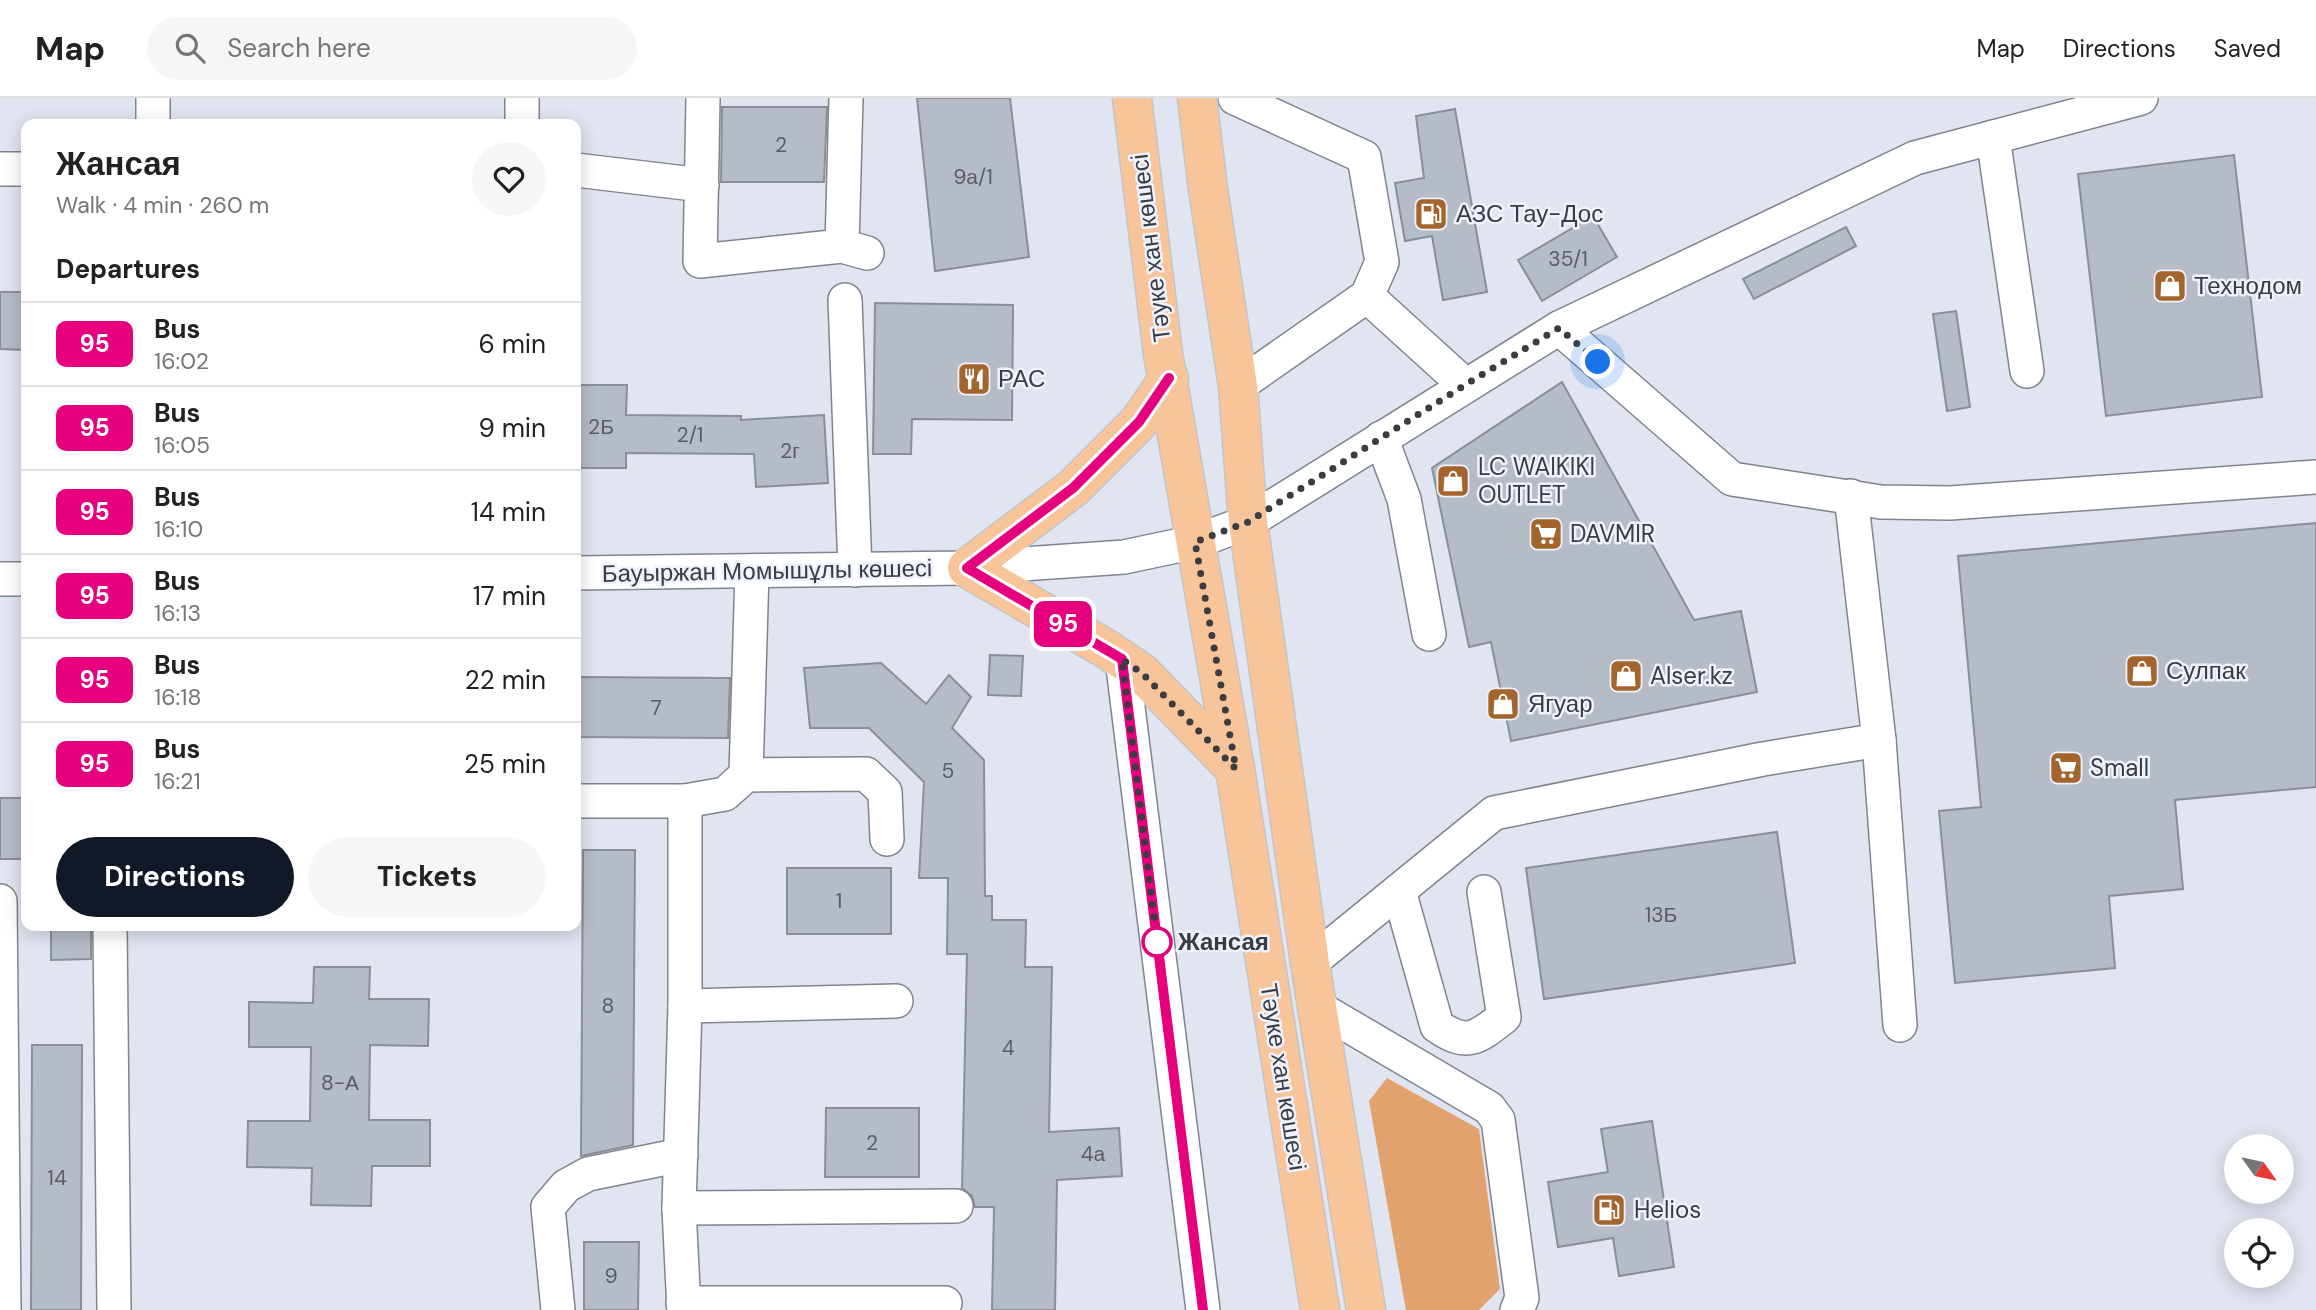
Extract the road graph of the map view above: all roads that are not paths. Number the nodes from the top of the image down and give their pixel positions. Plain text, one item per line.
1 (153, 98) edge
2 (522, 98) edge
3 (703, 98) edge
4 (845, 98) edge
5 (1132, 98) edge
6 (1197, 98) edge
7 (1235, 98) edge
8 (2141, 98) edge
9 (2090, 103) edge
10 (153, 119) edge
11 (522, 119) edge
12 (1993, 137) junction
13 (0, 169) edge
14 (21, 169) edge
15 (581, 171) edge
16 (702, 184) junction
17 (1367, 296) junction
18 (845, 300) dead end
19 (1559, 328) junction
20 (2027, 371) dead end
21 (1169, 378) junction
22 (1465, 385) junction
23 (1238, 386) junction
24 (1381, 438) junction
25 (2316, 477) edge
26 (1851, 496) junction
27 (1248, 522) junction
28 (1195, 542) junction
29 (967, 568) junction
30 (855, 570) junction
31 (752, 571) junction
32 (581, 573) edge
33 (0, 579) edge
34 (21, 579) edge
35 (1429, 634) dead end
36 (1122, 659) junction
37 (1879, 740) junction
38 (1236, 769) junction
39 (746, 775) junction
40 (581, 801) edge
41 (685, 801) junction
42 (887, 839) dead end
43 (1399, 891) junction
44 (1484, 892) dead end
45 (0, 901) edge
46 (110, 931) edge
47 (1310, 964) junction
48 (896, 1001) dead end
49 (685, 1006) junction
50 (1317, 1007) junction
51 (1900, 1025) dead end
52 (681, 1155) junction
53 (956, 1206) dead end
54 (679, 1208) junction
55 (945, 1303) dead end
56 (683, 1306) edge
57 (4, 1310) edge
58 (114, 1310) edge
59 (558, 1310) edge
60 (1203, 1310) edge
61 (1320, 1310) edge
62 (1366, 1310) edge
63 (1517, 1310) edge

1 - 10 street
2 - 11 street
3 - 16 street
4 - 16 street
5 - 21 main road, Тәуке хан көшесі
6 - 23 main road, Тәуке хан көшесі
7 - 17 street
8 - 9 street, Бауыржан Момышұлы көшесі
9 - 12 street, Бауыржан Момышұлы көшесі
12 - 19 street, Бауыржан Момышұлы көшесі
12 - 20 street
13 - 14 street
15 - 16 street
17 - 22 street
17 - 23 street
18 - 30 street
19 - 22 street, Бауыржан Момышұлы көшесі
19 - 26 street
21 - 28 main road, Тәуке хан көшесі
21 - 29 main road
22 - 24 street, Бауыржан Момышұлы көшесі
23 - 27 main road, Тәуке хан көшесі
24 - 27 street, Бауыржан Момышұлы көшесі
24 - 35 street
25 - 26 street
26 - 37 street
27 - 28 street, Бауыржан Момышұлы көшесі
27 - 47 main road, Тәуке хан көшесі
28 - 29 street, Бауыржан Момышұлы көшесі
28 - 38 main road, Тәуке хан көшесі
29 - 30 street, Бауыржан Момышұлы көшесі
29 - 36 main road
30 - 31 street, Бауыржан Момышұлы көшесі
31 - 32 street, Бауыржан Момышұлы көшесі
31 - 39 street
33 - 34 street
36 - 38 main road
36 - 60 street
37 - 43 street
37 - 51 street
38 - 61 main road, Тәуке хан көшесі
39 - 41 street
39 - 42 street
40 - 41 street
41 - 49 street
43 - 44 street
43 - 47 street
45 - 57 street
46 - 58 street
47 - 50 main road, Тәуке хан көшесі
48 - 49 street
49 - 52 street
50 - 62 main road, Тәуке хан көшесі
50 - 63 street
52 - 54 street
52 - 59 street
53 - 54 street
54 - 56 street
55 - 56 street

